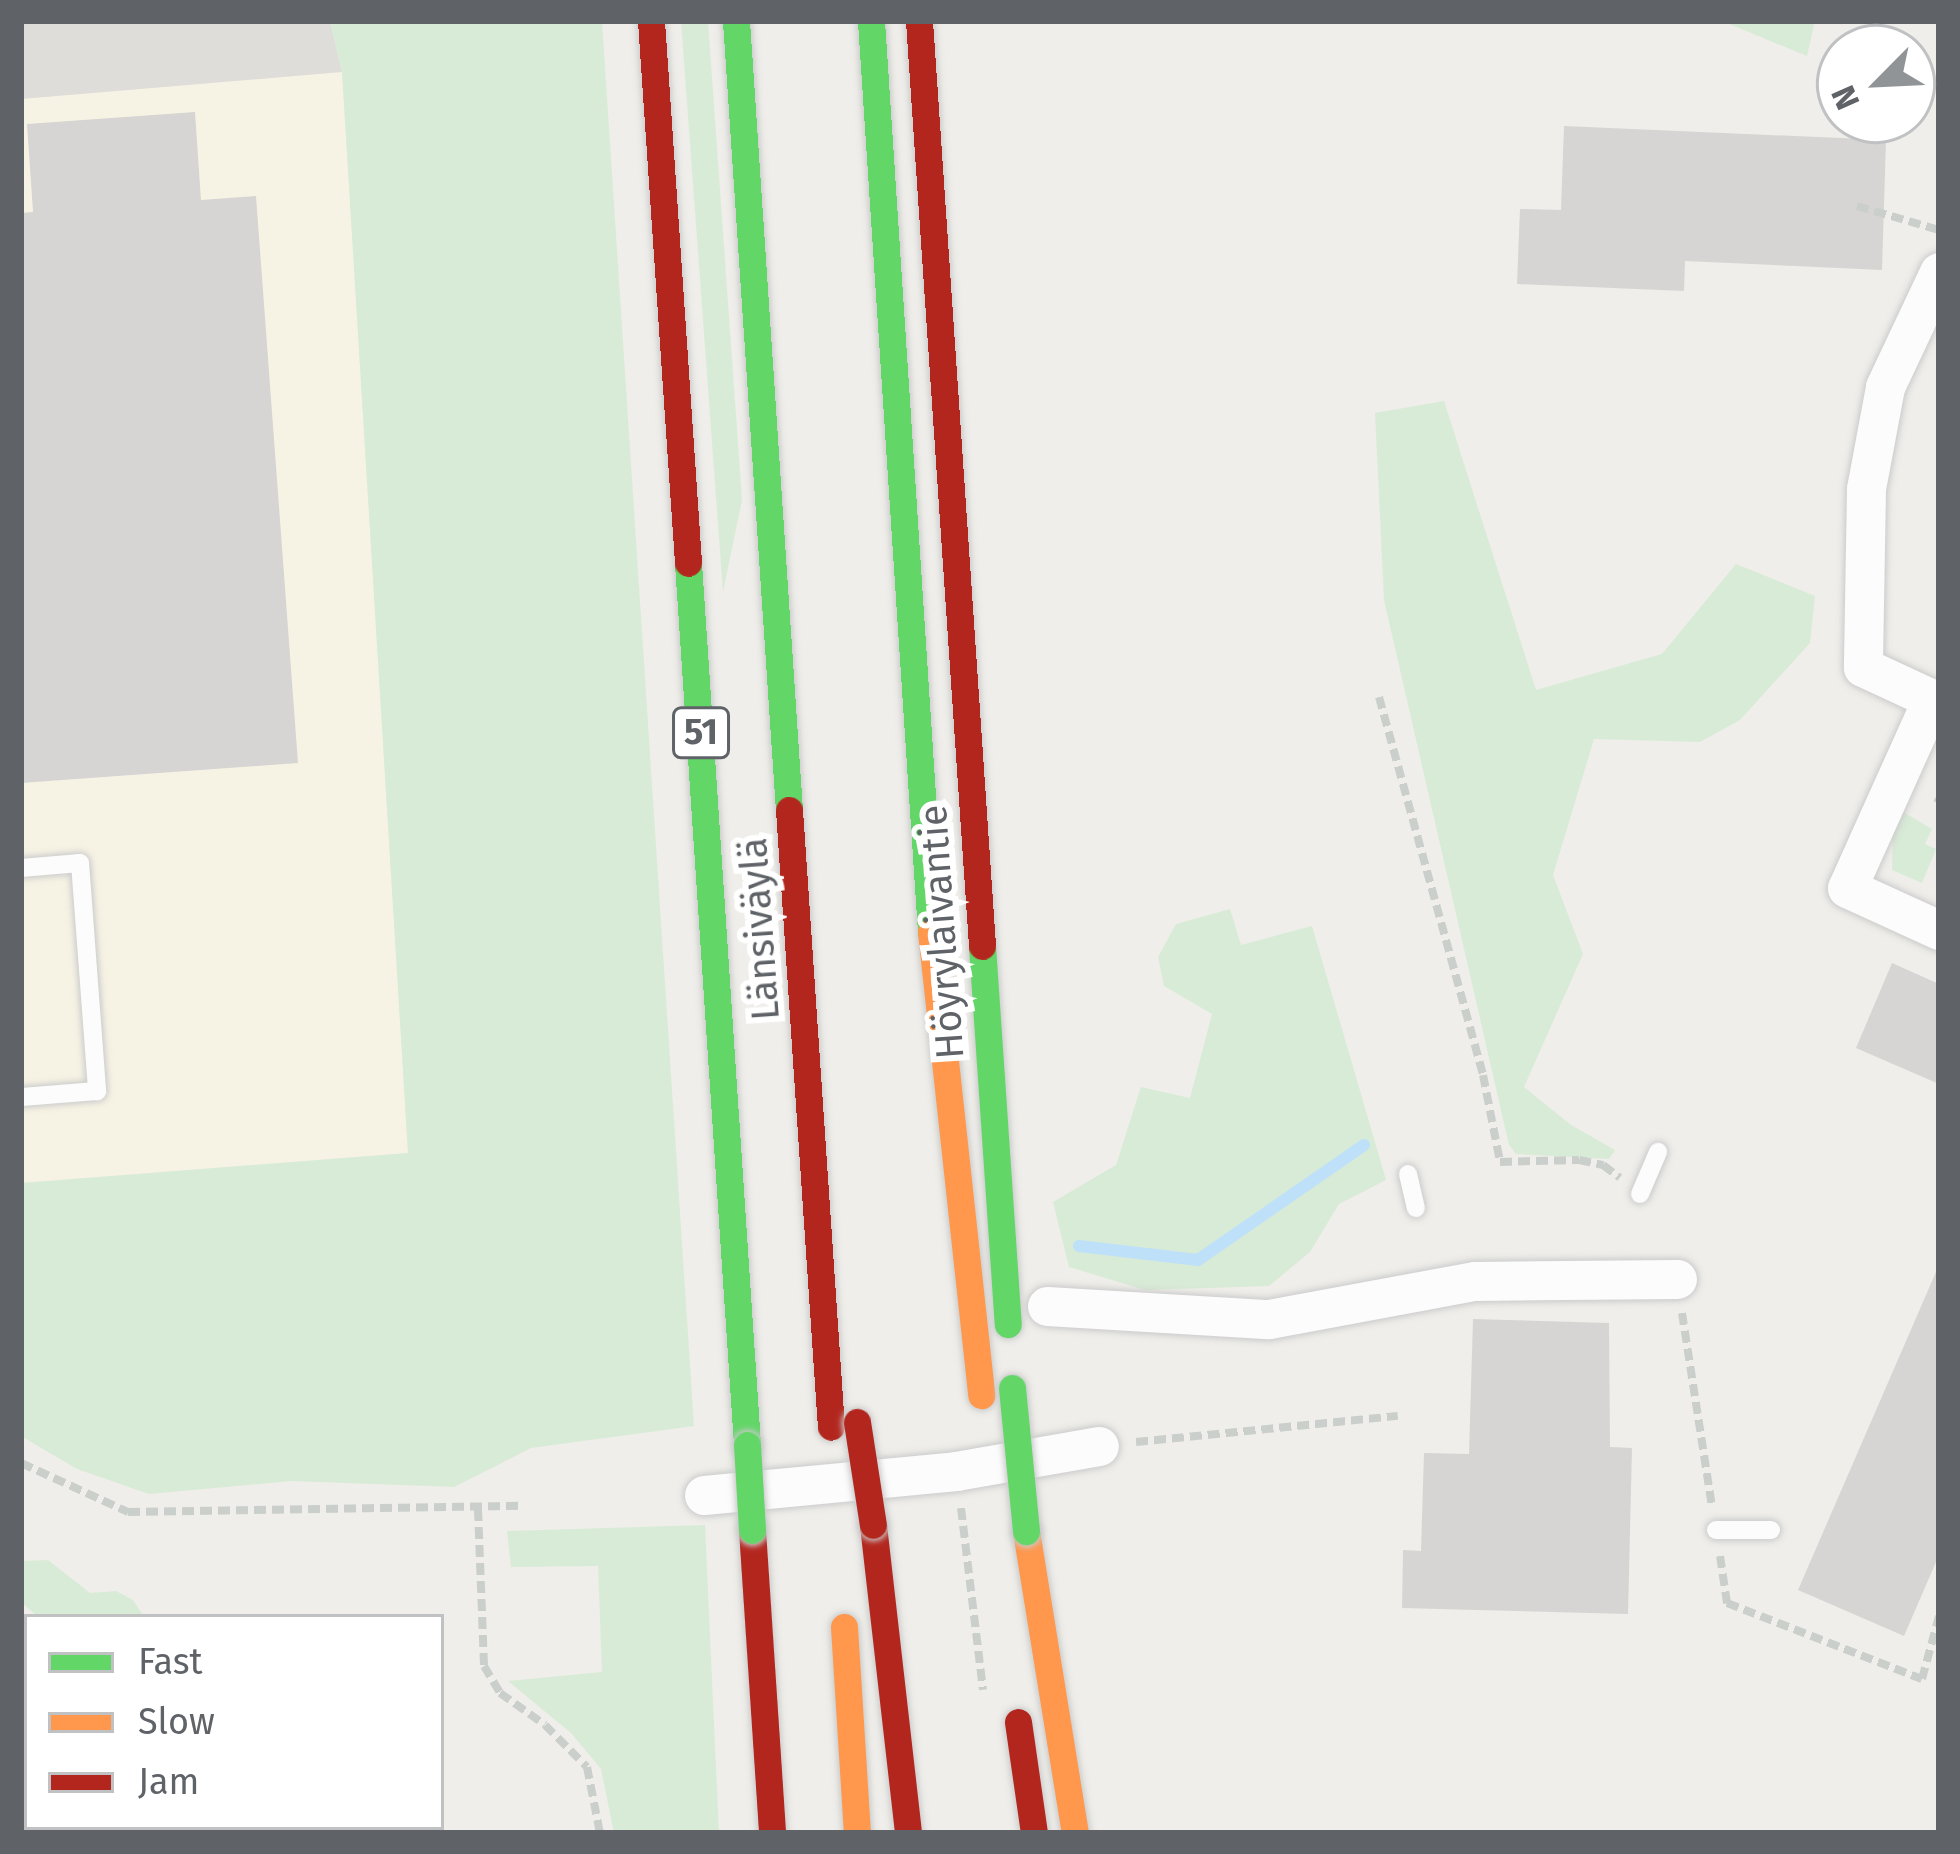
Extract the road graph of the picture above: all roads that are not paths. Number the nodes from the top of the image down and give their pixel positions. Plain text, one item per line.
1 (651, 21) edge
2 (736, 21) edge
3 (871, 21) edge
4 (919, 21) edge
5 (1939, 272) edge
6 (21, 868) edge
7 (1939, 930) edge
8 (21, 1096) edge
9 (1658, 1152) dead end
10 (1408, 1174) dead end
11 (1640, 1194) road end
12 (1416, 1208) dead end
13 (1677, 1279) road end
14 (1047, 1306) dead end
15 (844, 1424) junction
16 (1099, 1445) road end
17 (991, 1488) dead end
18 (704, 1495) dead end
19 (836, 1506) dead end
20 (1716, 1530) road end
21 (1771, 1530) dead end
22 (842, 1597) dead end
23 (1016, 1697) dead end
24 (772, 1833) edge
25 (857, 1833) edge
26 (908, 1833) edge
27 (1034, 1833) edge
28 (1075, 1833) edge

1 - 24 main road, Länsiväylä / 51, bridge
2 - 15 main road, Länsiväylä / 51
3 - 17 main road, Höyrylaivantie
4 - 28 main road, Höyrylaivantie, bridge
5 - 7 street
6 - 8 lane
9 - 11 lane
10 - 12 lane
13 - 14 street
15 - 19 main road, Länsiväylä / 51
15 - 26 main road, bridge
16 - 18 street
20 - 21 lane
22 - 25 main road
23 - 27 main road

